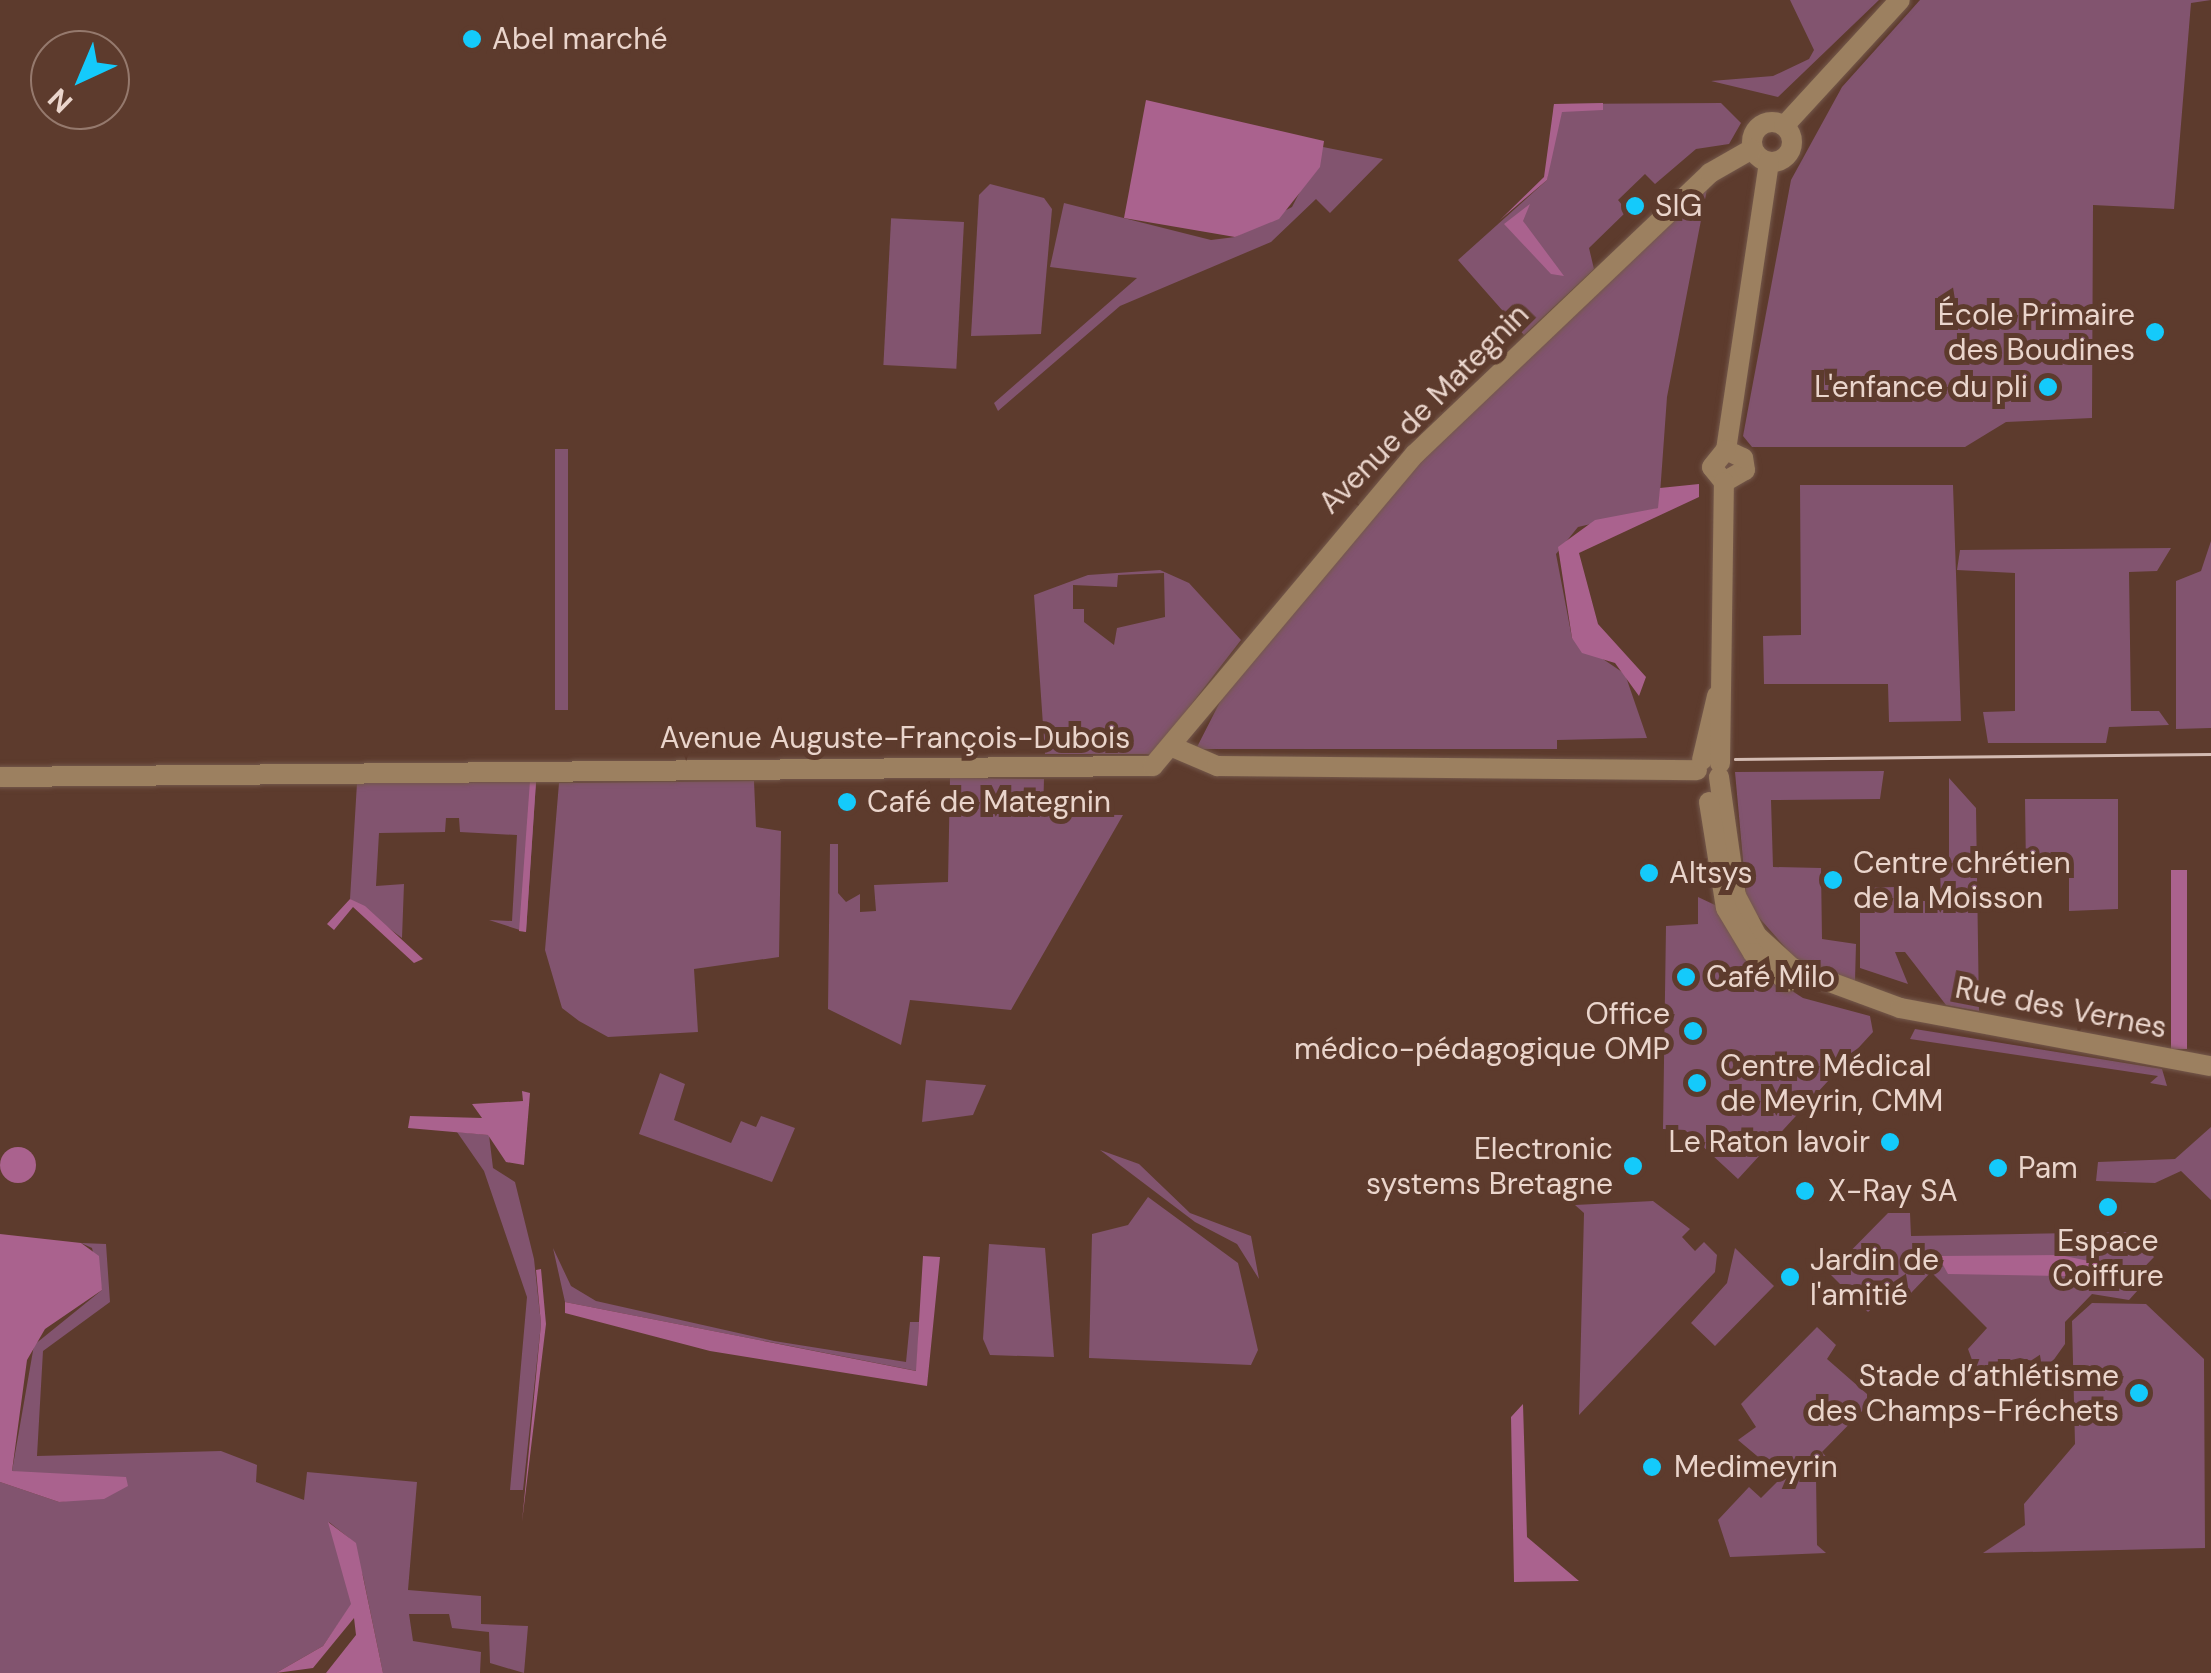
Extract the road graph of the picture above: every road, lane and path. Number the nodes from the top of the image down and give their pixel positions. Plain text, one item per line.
1 (1900, 0) edge
2 (1784, 126) junction
3 (1760, 156) junction
4 (1175, 748) junction
5 (1709, 770) junction
6 (0, 776) edge
7 (2211, 1066) edge

1 - 2 main road
2 - 3 main road, Avenue de Mategnin
2 - 3 main road
3 - 4 main road, Avenue de Mategnin
3 - 5 main road, Rue des Vernes
4 - 5 main road, Avenue Auguste-François-Dubois
4 - 6 main road, Avenue Auguste-François-Dubois
5 - 7 main road, Rue des Vernes

